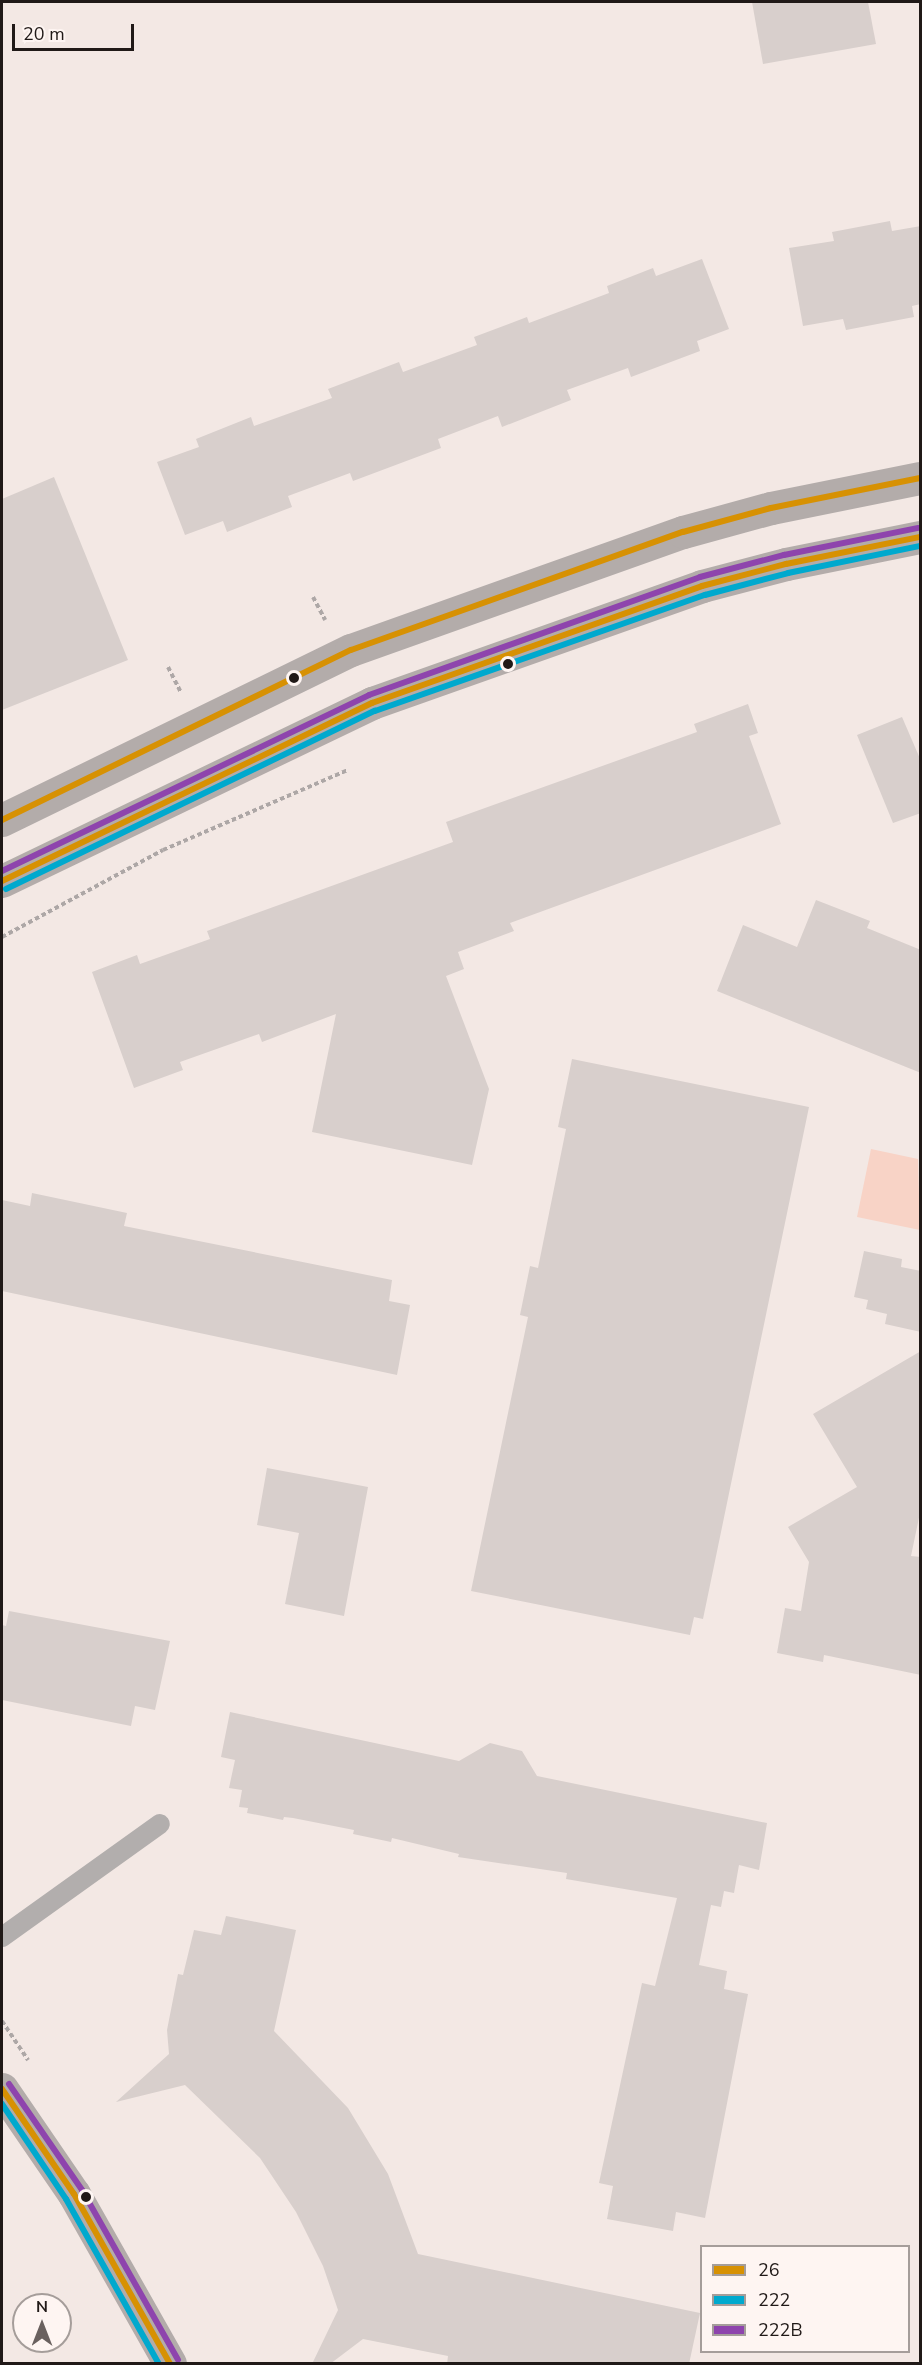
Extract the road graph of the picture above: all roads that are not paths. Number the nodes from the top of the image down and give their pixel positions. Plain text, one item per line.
1 (921, 478) edge
2 (921, 537) edge
3 (2, 820) edge
4 (2, 881) edge
5 (160, 1824) dead end
6 (2, 1937) edge
7 (2, 2089) edge
8 (171, 2364) edge

1 - 3 street
2 - 4 street
5 - 6 lane
7 - 8 street

